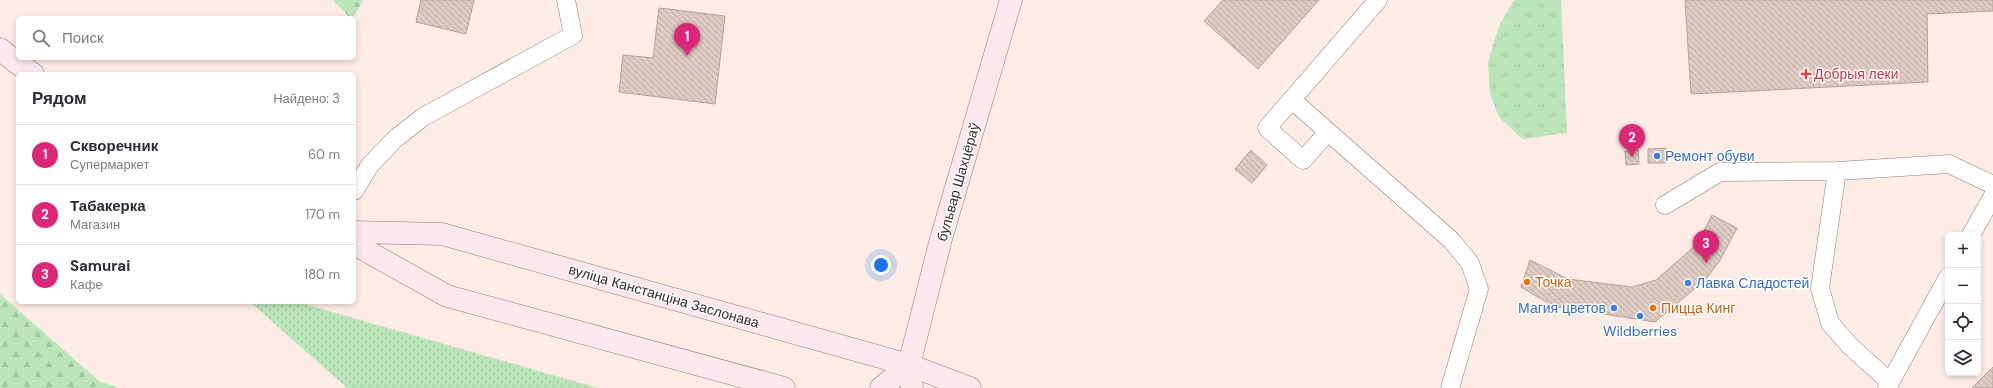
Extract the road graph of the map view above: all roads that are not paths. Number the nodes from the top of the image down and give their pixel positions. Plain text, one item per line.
1 (566, 0) edge
2 (1010, 0) edge
3 (1378, 0) edge
4 (0, 49) edge
5 (30, 72) edge
6 (1292, 100) junction
7 (1328, 132) junction
8 (1837, 171) junction
9 (1993, 185) edge
10 (356, 188) edge
11 (1993, 196) edge
12 (1665, 205) dead end
13 (356, 232) edge
14 (1973, 232) edge
15 (356, 245) edge
16 (1945, 282) edge
17 (908, 365) junction
18 (1888, 385) edge
19 (784, 388) edge
20 (881, 388) edge
21 (912, 388) edge
22 (970, 388) edge
23 (1450, 388) edge

1 - 10 lane
2 - 17 main road, бульвар Шахцёраў
3 - 6 lane
4 - 5 main road
6 - 7 lane
6 - 7 lane
7 - 23 lane
8 - 9 lane
8 - 12 lane
8 - 18 lane
11 - 14 lane
13 - 17 main road, вуліца Канстанціна Заслонава
15 - 19 main road
16 - 18 lane
17 - 20 main road
17 - 21 main road
17 - 22 main road, вуліца Канстанціна Заслонава

